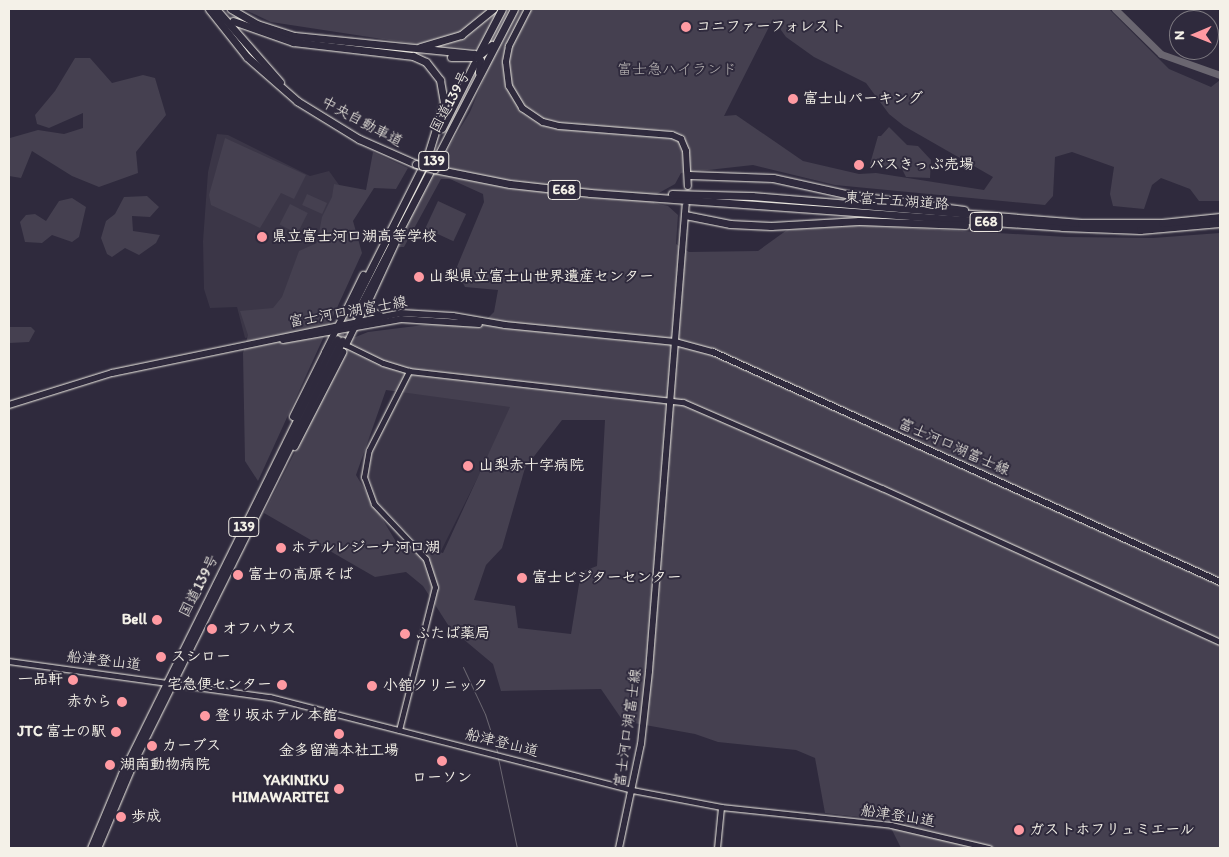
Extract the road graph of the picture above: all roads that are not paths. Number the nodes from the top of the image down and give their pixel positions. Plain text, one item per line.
1 (209, 9) edge
2 (216, 9) edge
3 (231, 9) edge
4 (493, 9) edge
5 (502, 9) edge
6 (514, 9) edge
7 (528, 9) edge
8 (510, 17) junction
9 (233, 21) dead end
10 (405, 52) junction
11 (479, 54) junction
12 (474, 64) dead end
13 (465, 104) junction
14 (427, 158) junction
15 (417, 163) junction
16 (689, 175) junction
17 (688, 186) dead end
18 (751, 200) junction
19 (686, 205) dead end
20 (402, 214) junction
21 (685, 215) junction
22 (981, 216) junction
23 (1220, 217) edge
24 (1220, 223) edge
25 (1023, 224) junction
26 (368, 300) junction
27 (352, 314) junction
28 (381, 316) junction
29 (505, 324) junction
30 (352, 325) junction
31 (344, 330) junction
32 (314, 336) junction
33 (340, 336) junction
34 (675, 342) junction
35 (254, 343) junction
36 (325, 352) junction
37 (409, 371) junction
38 (671, 400) junction
39 (9, 405) edge
40 (281, 458) junction
41 (1220, 582) edge
42 (1220, 642) edge
43 (9, 661) edge
44 (170, 682) junction
45 (399, 730) junction
46 (632, 790) junction
47 (722, 807) junction
48 (91, 848) edge
49 (97, 848) edge
50 (619, 848) edge
51 (717, 848) edge
52 (989, 848) edge

1 - 15 highway, 中央自動車道 / E68
2 - 15 highway, 中央自動車道 / E68
3 - 10 highway
4 - 10 highway
5 - 11 highway
6 - 8 highway, 国道139号 / 139
7 - 16 main road
8 - 11 highway
8 - 13 highway, 国道139号 / 139
9 - 10 highway
10 - 11 highway
10 - 14 highway
11 - 13 highway
12 - 14 highway, 国道139号 / 139
13 - 20 highway, 国道139号 / 139
14 - 20 highway, 国道139号 / 139
15 - 18 highway, 中央自動車道 / E68, bridge
16 - 17 main road
16 - 22 highway, E68
18 - 22 highway, 東富士五湖道路 / E68
18 - 25 highway, 東富士五湖道路 / E68
19 - 21 main road, 富士河口湖富士線
20 - 26 highway
20 - 27 highway, 国道139号 / 139
21 - 25 highway
21 - 34 main road, 富士河口湖富士線
22 - 23 highway, 東富士五湖道路 / E68
24 - 25 highway, 東富士五湖道路 / E68
26 - 27 main road
26 - 28 main road
27 - 28 main road, 富士河口湖富士線
27 - 30 main road
27 - 30 main road
27 - 33 main road
28 - 29 main road, 富士河口湖富士線
29 - 30 main road, 富士河口湖富士線
29 - 34 main road, 富士河口湖富士線
30 - 31 main road, 富士河口湖富士線
30 - 33 main road
30 - 33 main road, 富士河口湖富士線
31 - 33 main road
31 - 33 main road
32 - 33 main road, 富士河口湖富士線
32 - 35 main road, 富士河口湖富士線
32 - 36 main road
33 - 35 main road, 富士河口湖富士線
33 - 36 main road
33 - 37 street
33 - 40 highway, 国道139号 / 139
33 - 40 highway
34 - 38 main road, 富士河口湖富士線
34 - 41 main road, 富士河口湖富士線
35 - 39 main road, 富士河口湖富士線
36 - 40 highway
37 - 38 street
37 - 45 street
38 - 42 street
38 - 46 main road, 富士河口湖富士線
40 - 44 highway, 国道139号 / 139
43 - 44 street, 船津登山道
44 - 45 street, 船津登山道
44 - 48 highway, 国道139号 / 139
44 - 49 highway, 国道139号 / 139
45 - 46 street, 船津登山道
46 - 47 street, 船津登山道
46 - 50 main road, 富士河口湖富士線
47 - 51 street
47 - 52 street, 船津登山道

